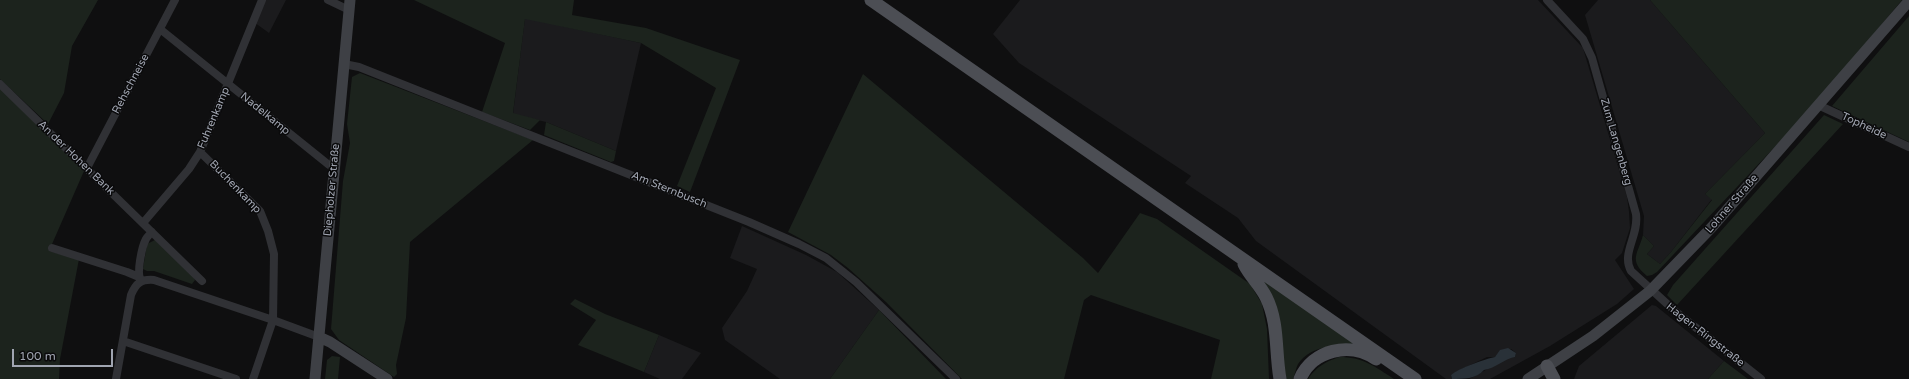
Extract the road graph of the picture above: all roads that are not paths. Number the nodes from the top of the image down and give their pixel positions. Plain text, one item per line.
1 (175, 0) edge
2 (262, 0) edge
3 (328, 0) edge
4 (871, 0) edge
5 (1547, 0) edge
6 (1909, 1) edge
7 (349, 5) edge
8 (160, 30) junction
9 (344, 64) junction
10 (0, 84) edge
11 (228, 84) junction
12 (1818, 105) junction
13 (1909, 147) edge
14 (200, 152) junction
15 (334, 166) junction
16 (87, 168) junction
17 (143, 223) junction
18 (152, 232) junction
19 (52, 248) dead end
20 (1240, 258) junction
21 (140, 279) junction
22 (202, 281) dead end
23 (1650, 291) junction
24 (273, 320) junction
25 (319, 337) junction
26 (123, 341) junction
27 (1547, 366) junction
28 (1413, 378) edge
29 (116, 379) edge
30 (236, 379) edge
31 (253, 379) edge
32 (314, 379) edge
33 (386, 379) edge
34 (956, 379) edge
35 (1280, 379) edge
36 (1300, 379) edge
37 (1528, 379) edge
38 (1554, 379) edge
39 (1761, 379) edge

1 - 8 street, Rehschneise
2 - 11 street, Fuhrenkamp
3 - 7 street
4 - 20 main road
5 - 23 street, Zum Langenberg
6 - 12 main road, Lohner Straße
7 - 9 main road, Diepholzer Straße
8 - 11 street, Nadelkamp
8 - 16 street, Rehschneise
9 - 15 main road, Diepholzer Straße
9 - 34 street, Am Sternbusch
10 - 16 street, An der Hohen Bank
11 - 14 street, Fuhrenkamp
11 - 15 street, Nadelkamp
12 - 13 street, Topheide
12 - 23 main road, Lohner Straße
14 - 17 street, Fuhrenkamp
14 - 24 street, Buchenkamp
15 - 25 main road, Diepholzer Straße
16 - 17 street, An der Hohen Bank
17 - 18 street, An der Hohen Bank
18 - 21 street
18 - 22 street, An der Hohen Bank
19 - 21 street
20 - 28 main road
20 - 35 main road
21 - 24 street
21 - 26 street
23 - 27 main road, Lohner Straße
23 - 39 street, Hagen-Ringstraße
24 - 25 street
24 - 31 street, Buchenkamp
25 - 32 main road, Diepholzer Straße
25 - 33 main road
26 - 29 street
26 - 30 street
27 - 37 main road, Lohner Straße
27 - 38 main road
28 - 36 main road

